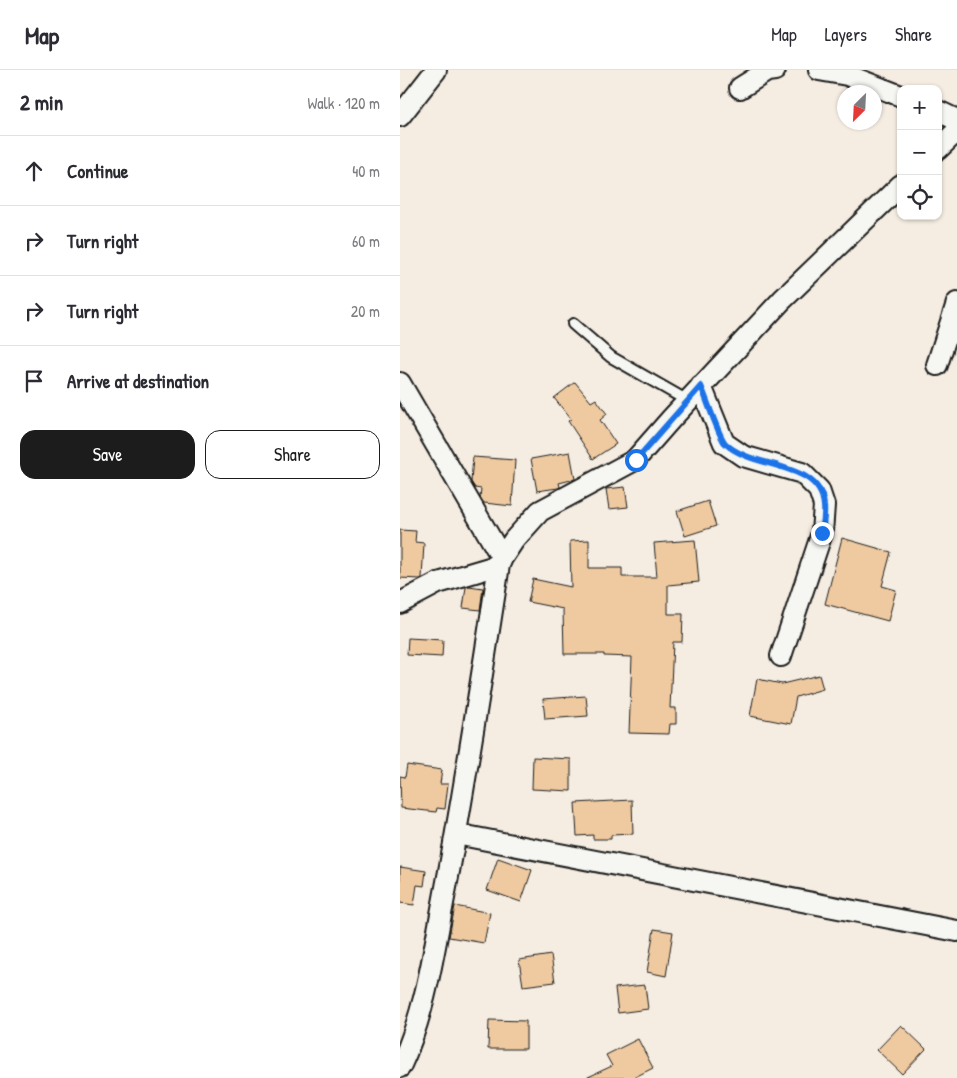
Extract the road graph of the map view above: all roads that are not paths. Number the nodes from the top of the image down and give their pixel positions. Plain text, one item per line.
1 (436, 70) edge
2 (775, 70) edge
3 (819, 70) edge
4 (740, 88) dead end
5 (897, 94) edge
6 (942, 113) edge
7 (400, 116) edge
8 (957, 120) edge
9 (957, 131) edge
10 (942, 145) edge
11 (897, 189) edge
12 (957, 303) edge
13 (573, 324) dead end
14 (937, 365) dead end
15 (400, 384) edge
16 (701, 386) junction
17 (688, 401) junction
18 (501, 562) junction
19 (400, 603) edge
20 (781, 656) dead end
21 (456, 834) junction
22 (957, 930) edge
23 (400, 1067) edge

1 - 7 street
2 - 4 street
3 - 5 street
6 - 8 street
9 - 10 street
11 - 16 street
12 - 14 street
13 - 17 lane
15 - 18 street
16 - 17 street
16 - 20 street
17 - 18 street
18 - 19 street
18 - 21 street
21 - 22 street
21 - 23 street

